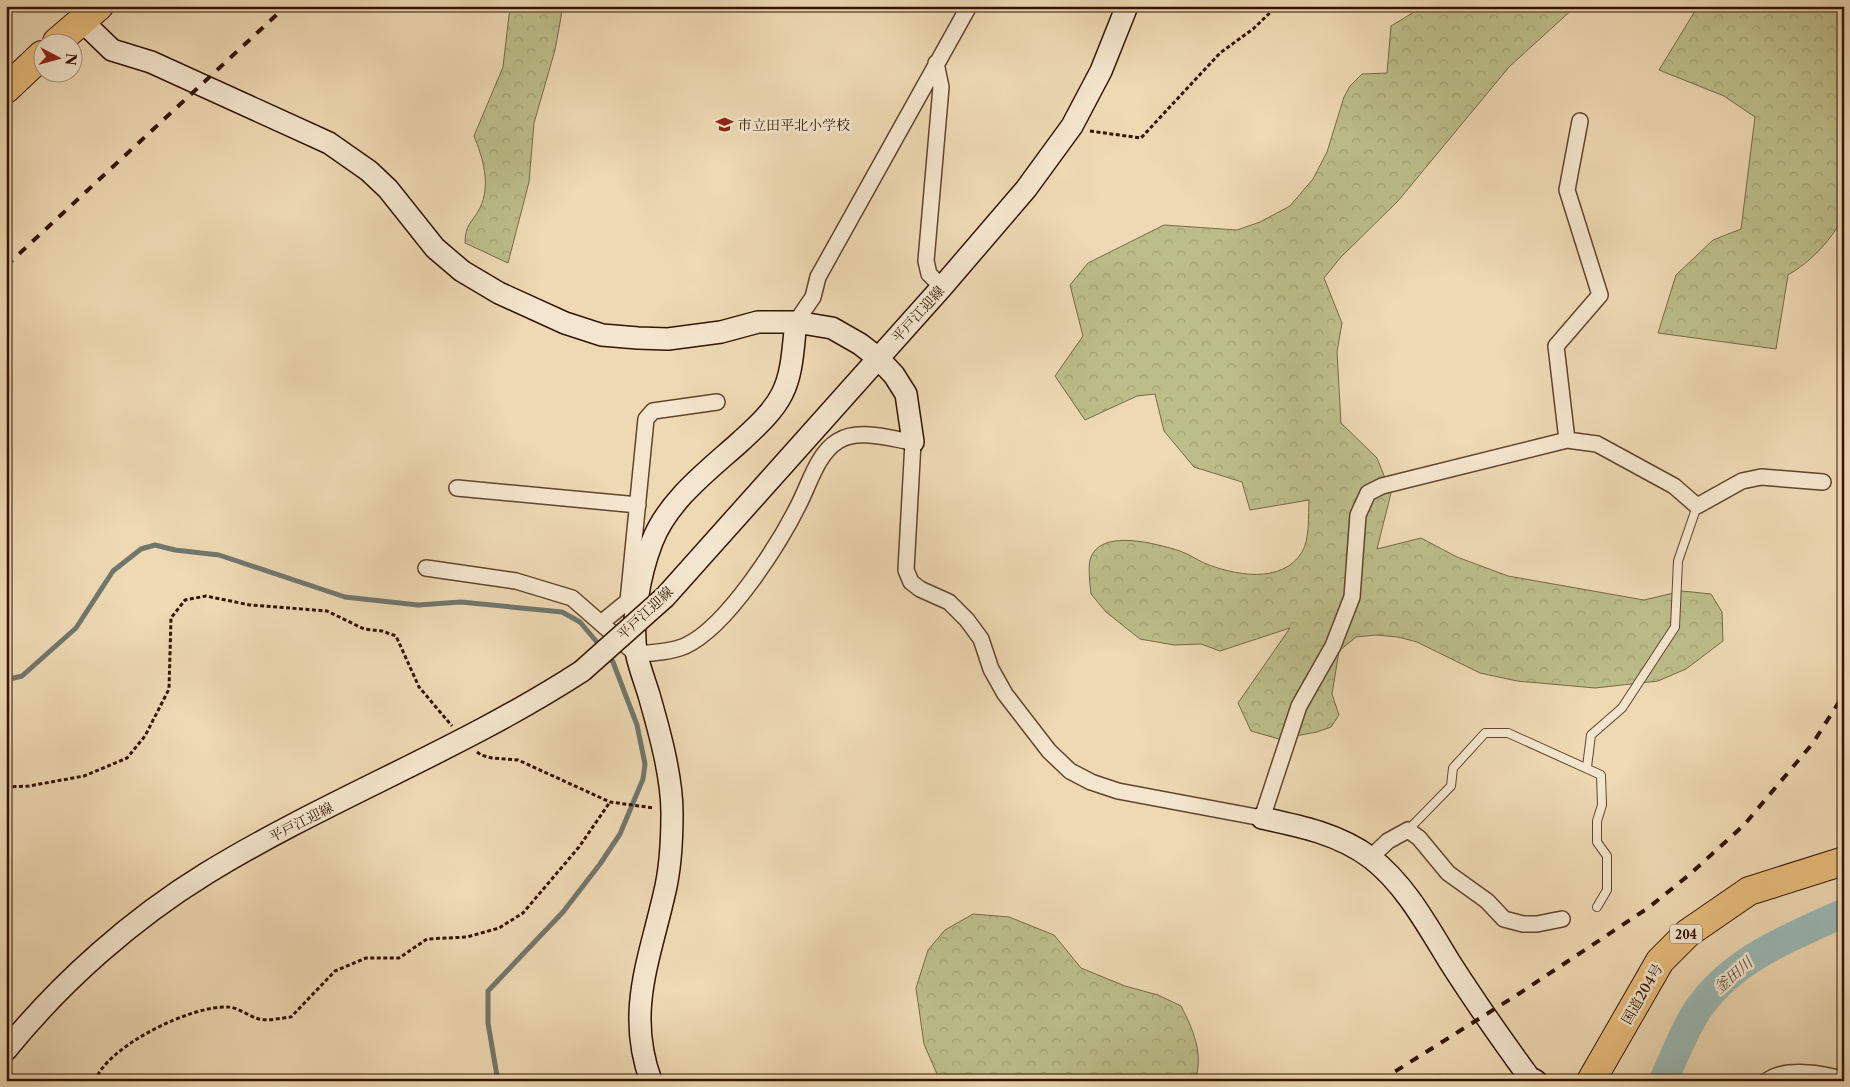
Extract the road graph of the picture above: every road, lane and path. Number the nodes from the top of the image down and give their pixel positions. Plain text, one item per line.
1 (969, 6) edge
2 (1127, 6) edge
3 (1277, 6) edge
4 (91, 14) edge
5 (69, 32) edge
6 (936, 63) junction
7 (32, 64) edge
8 (6, 89) edge
9 (1580, 121) dead end
10 (1072, 126) junction
11 (942, 287) junction
12 (796, 322) junction
13 (878, 358) junction
14 (717, 402) dead end
15 (1568, 440) junction
16 (913, 442) junction
17 (1823, 482) dead end
18 (457, 488) dead end
19 (638, 505) junction
20 (1697, 506) junction
21 (426, 568) dead end
22 (601, 623) junction
23 (636, 654) junction
24 (463, 739) junction
25 (1587, 767) junction
26 (6, 787) edge
27 (610, 802) junction
28 (672, 810) junction
29 (1262, 818) junction
30 (1408, 830) junction
31 (1370, 858) junction
32 (1844, 861) edge
33 (1597, 907) dead end
34 (1562, 919) dead end
35 (6, 1050) edge
36 (1844, 1080) edge
37 (95, 1081) edge
38 (651, 1081) edge
39 (1536, 1081) edge
40 (1591, 1081) edge
41 (1767, 1081) edge

1 - 6 street
2 - 10 street, 平戸江迎線
3 - 10 path
4 - 5 highway
4 - 12 street
6 - 11 street
6 - 12 street
7 - 8 highway
9 - 15 street
10 - 11 street, 平戸江迎線
11 - 13 street, 平戸江迎線
12 - 13 street
12 - 23 street
13 - 16 street
13 - 24 street, 平戸江迎線, bridge
14 - 19 street
15 - 20 street
15 - 29 street
16 - 23 street
16 - 29 street
17 - 20 street
18 - 19 street
19 - 22 street
20 - 25 lane
21 - 22 street
22 - 23 street
23 - 28 street
24 - 26 path
24 - 27 path
24 - 35 street, 平戸江迎線
25 - 30 lane
25 - 33 lane
27 - 28 path
27 - 37 path
28 - 38 street
29 - 31 street
30 - 31 street
30 - 34 street
31 - 39 street
32 - 40 highway, 国道204号 / 204
36 - 41 street

